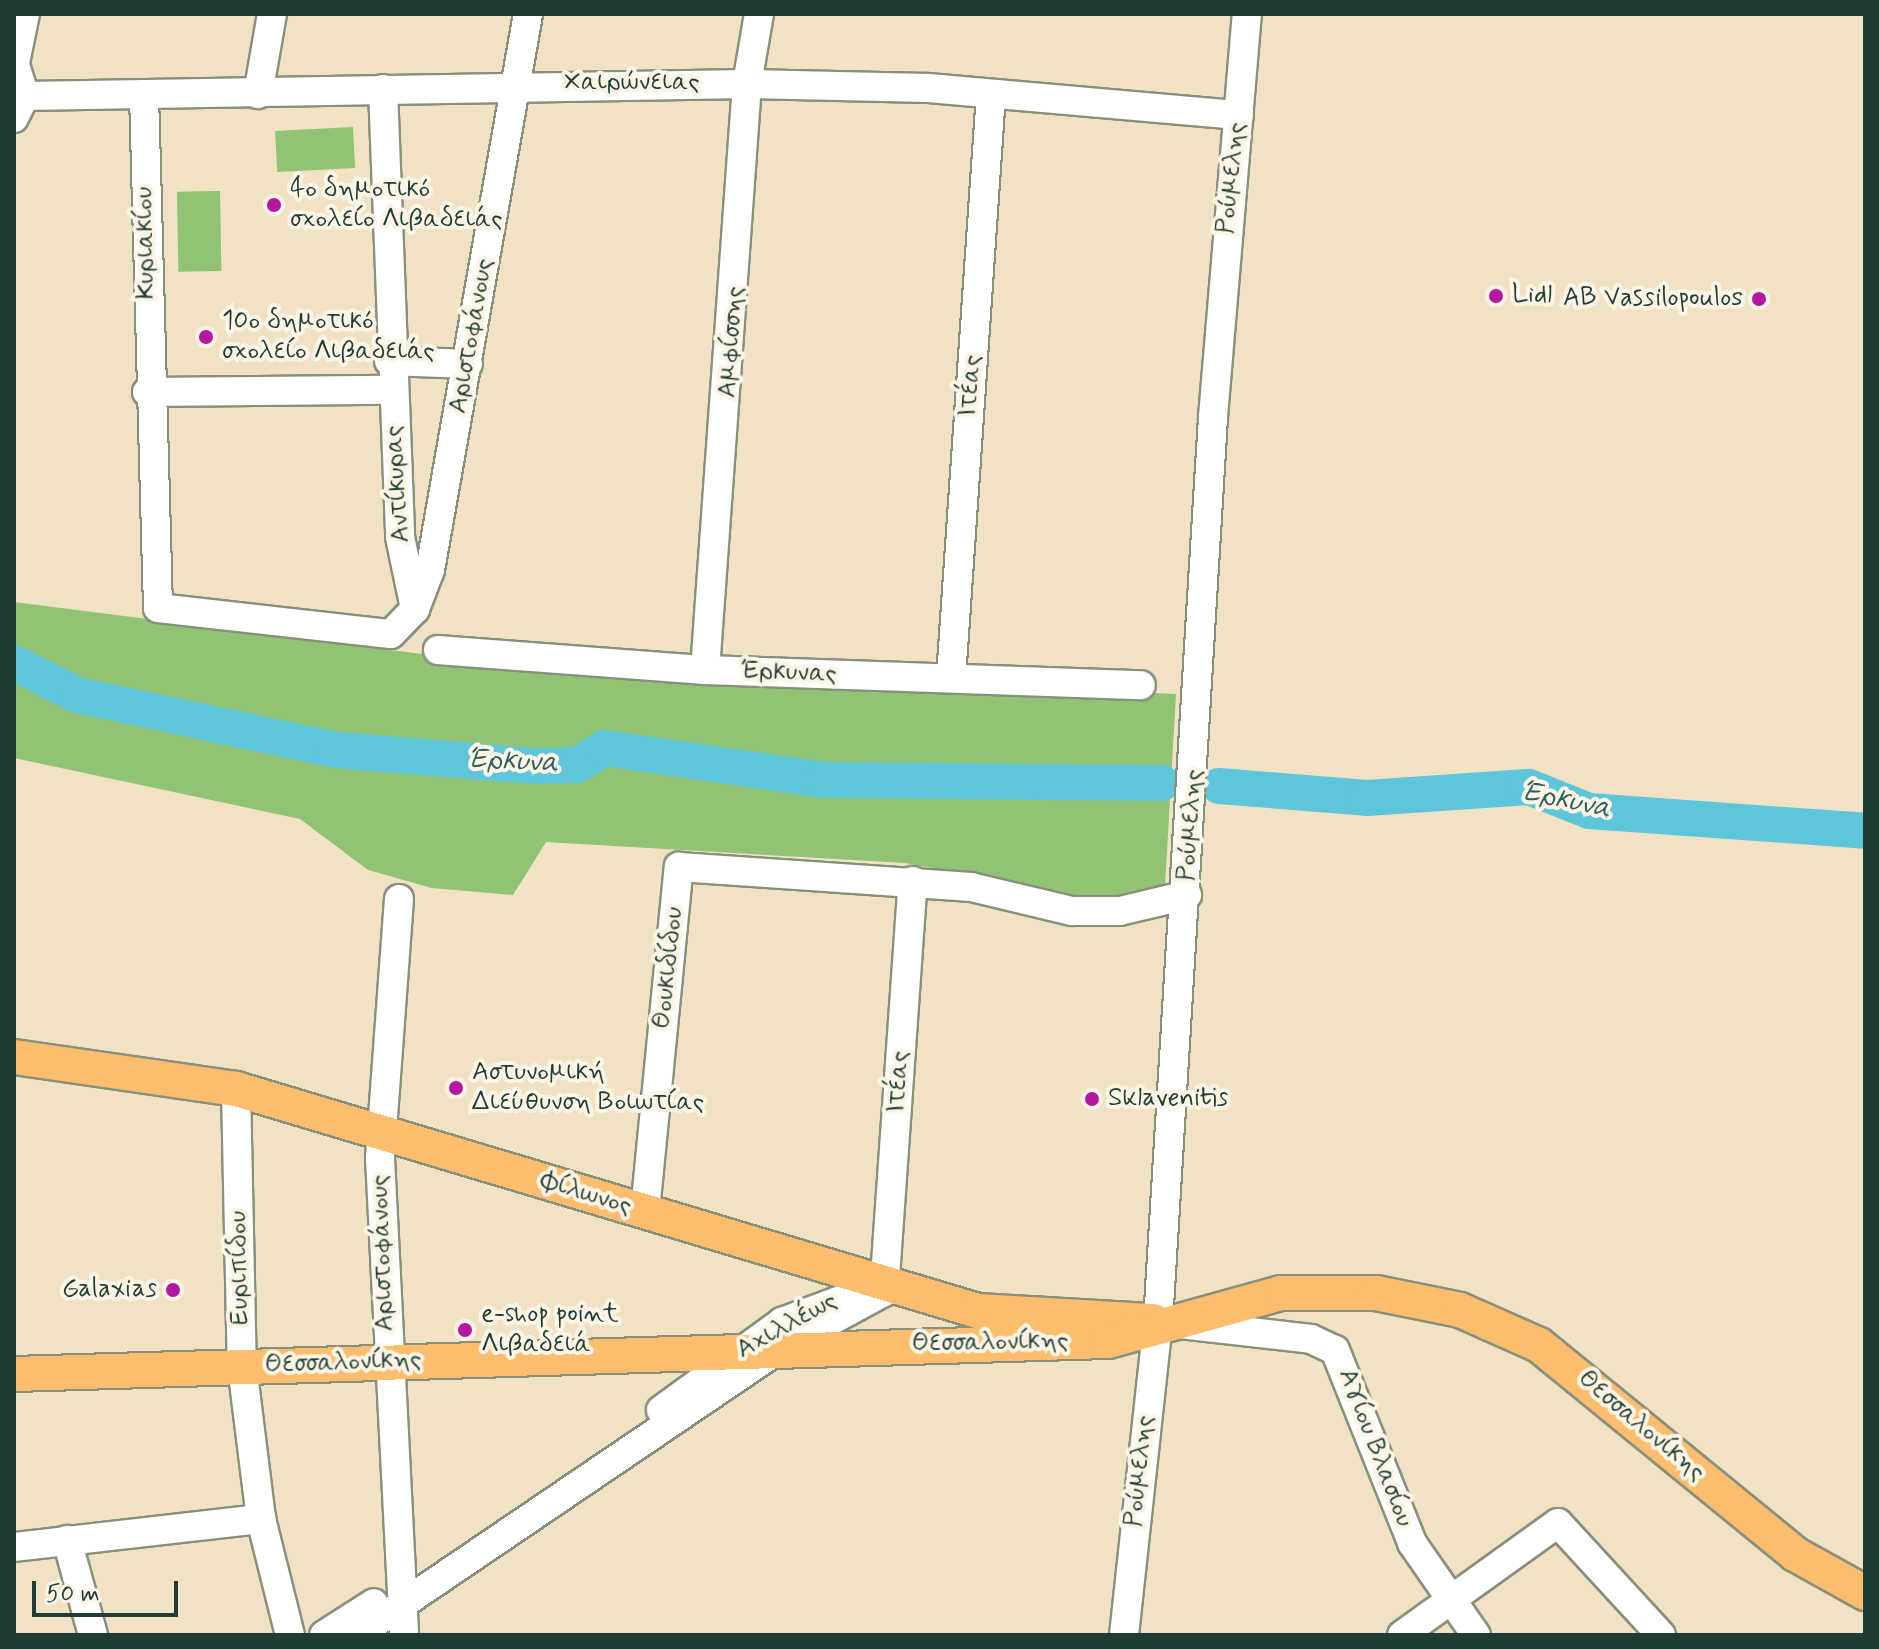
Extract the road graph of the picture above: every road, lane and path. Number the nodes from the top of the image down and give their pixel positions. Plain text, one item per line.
1 (25, 14) edge
2 (272, 14) edge
3 (528, 14) edge
4 (759, 14) edge
5 (1247, 14) edge
6 (15, 63) edge
7 (515, 83) junction
8 (747, 84) junction
9 (383, 89) junction
10 (144, 94) junction
11 (258, 94) junction
12 (991, 94) junction
13 (19, 107) edge
14 (1239, 115) junction
15 (389, 361) junction
16 (468, 364) junction
17 (392, 390) junction
18 (147, 392) junction
19 (415, 609) junction
20 (438, 650) dead end
21 (705, 670) junction
22 (951, 678) junction
23 (1141, 685) dead end
24 (913, 881) junction
25 (1187, 895) junction
26 (399, 899) dead end
27 (14, 1057) edge
28 (236, 1089) junction
29 (381, 1132) junction
30 (645, 1211) junction
31 (887, 1284) junction
32 (1158, 1322) junction
33 (779, 1349) junction
34 (739, 1350) junction
35 (386, 1362) junction
36 (242, 1366) junction
37 (14, 1374) edge
38 (261, 1519) junction
39 (67, 1540) junction
40 (14, 1547) edge
41 (1865, 1593) edge
42 (1450, 1598) junction
43 (402, 1609) edge
44 (93, 1635) edge
45 (290, 1635) edge
46 (324, 1635) edge
47 (357, 1635) edge
48 (1124, 1635) edge
49 (1402, 1635) edge
50 (1476, 1635) edge
51 (1661, 1635) edge

1 - 6 street
2 - 11 street
3 - 7 street, Αριστοφάνους
4 - 8 street, Αμφίσσης
5 - 14 street, Ρούμελης
6 - 13 street
7 - 8 street, Χαιρώνειας
7 - 9 street, Χαιρώνειας
7 - 16 street, Αριστοφάνους
8 - 12 street, Χαιρώνειας
8 - 21 street, Αμφίσσης
9 - 11 street, Χαιρώνειας
9 - 15 street, Αντίκυρας
10 - 11 street, Χαιρώνειας
10 - 13 street, Χαιρώνειας
10 - 18 street, Κυριακίου
12 - 14 street, Χαιρώνειας
12 - 22 street, Ιτέας
14 - 25 street, Ρούμελης
15 - 16 street
15 - 17 street, Αντίκυρας
16 - 19 street, Αριστοφάνους
17 - 18 street
17 - 19 street, Αντίκυρας
18 - 19 street, Κυριακίου
20 - 21 street, Έρκυνας
21 - 22 street, Έρκυνας
22 - 23 street, Έρκυνας
24 - 25 street
24 - 30 street, Θουκιδίδου
24 - 31 street, Ιτέας
25 - 32 street, Ρούμελης
26 - 29 street, Αριστοφάνους
27 - 28 main road, Φίλωνος
28 - 29 main road, Φίλωνος
28 - 36 street, Ευριπίδου
29 - 30 main road, Φίλωνος
29 - 35 street, Αριστοφάνους
30 - 31 main road, Φίλωνος
31 - 32 main road, Φίλωνος
31 - 33 street, Αχιλλέως
31 - 34 street, Αχιλλέως
32 - 33 main road, Θεσσαλονίκης
32 - 41 main road, Θεσσαλονίκης
32 - 42 street, Αγίου Βλασίου
32 - 48 street, Ρούμελης
33 - 34 main road, Θεσσαλονίκης
33 - 43 street, Αχιλλέως
34 - 35 main road, Θεσσαλονίκης
34 - 43 street, Αχιλλέως
35 - 36 main road, Θεσσαλονίκης
35 - 43 street, Αριστοφάνους
36 - 37 main road, Θεσσαλονίκης
36 - 38 street, Ευριπίδου
38 - 39 street
38 - 45 street, Ευριπίδου
39 - 40 street
39 - 44 street
42 - 49 street
42 - 50 street, Αγίου Βλασίου
42 - 51 street
43 - 46 street, Αχιλλέως
43 - 47 street, Αχιλλέως

